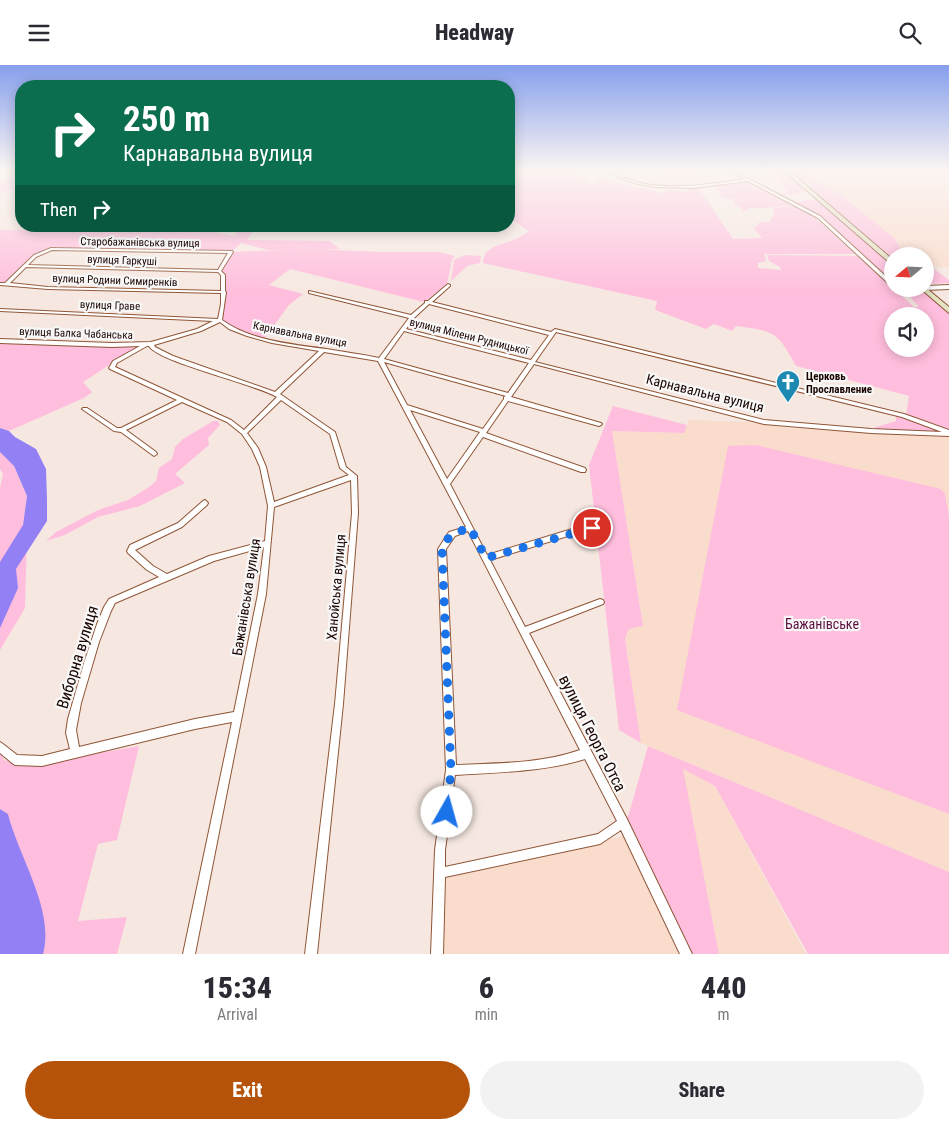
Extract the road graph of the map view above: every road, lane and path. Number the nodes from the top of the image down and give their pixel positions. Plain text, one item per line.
1 (807, 210) edge
2 (832, 210) edge
3 (884, 255) edge
4 (25, 266) junction
5 (219, 271) junction
6 (884, 277) edge
7 (3, 284) edge
8 (448, 285) dead end
9 (949, 287) edge
10 (934, 288) edge
11 (224, 292) junction
12 (311, 292) dead end
13 (934, 297) edge
14 (427, 302) junction
15 (0, 310) edge
16 (949, 311) edge
17 (412, 317) junction
18 (220, 320) junction
19 (402, 329) junction
20 (554, 332) junction
21 (0, 341) edge
22 (148, 344) junction
23 (324, 350) junction
24 (380, 360) junction
25 (532, 362) junction
26 (278, 395) junction
27 (508, 397) junction
28 (181, 400) junction
29 (407, 407) junction
30 (85, 409) dead end
31 (599, 424) dead end
32 (122, 430) junction
33 (244, 433) junction
34 (482, 433) junction
35 (949, 433) edge
36 (154, 454) dead end
37 (583, 470) dead end
38 (354, 476) junction
39 (447, 484) junction
40 (204, 503) dead end
41 (271, 506) junction
42 (596, 525) dead end
43 (470, 528) junction
44 (268, 543) junction
45 (486, 558) junction
46 (167, 578) junction
47 (600, 601) dead end
48 (524, 631) junction
49 (238, 716) junction
50 (0, 747) edge
51 (76, 752) junction
52 (587, 753) junction
53 (451, 770) junction
54 (623, 823) junction
55 (440, 873) junction
56 (189, 954) edge
57 (312, 954) edge
58 (437, 954) edge
59 (686, 954) edge

1 - 6 street
2 - 3 main road
4 - 5 street, вулиця Гаркуші
4 - 5 street, Старобажанівська вулиця
4 - 7 street
5 - 11 street
7 - 11 street, вулиця Родини Симиренків
8 - 14 street
9 - 10 street
11 - 18 street
12 - 17 street, вулиця Мілени Рудницької
13 - 16 main road
14 - 17 street
14 - 20 street, вулиця Мілени Рудницької
15 - 18 street, вулиця Граве
17 - 19 street
18 - 22 street
18 - 23 street, Карнавальна вулиця
19 - 24 street
19 - 25 street, вулиця Мілени Рудницької
20 - 25 street
20 - 35 street, Карнавальна вулиця
21 - 22 street, вулиця Балка Чабанська
22 - 26 street
22 - 28 street, Бажанівська вулиця
23 - 24 street, Карнавальна вулиця
23 - 26 street
24 - 27 street
24 - 29 street
25 - 27 street
25 - 35 street, Карнавальна вулиця
26 - 33 street
26 - 38 street
27 - 31 street
27 - 34 street
28 - 32 street
28 - 33 street, Бажанівська вулиця
29 - 34 street
29 - 39 street
30 - 32 street
32 - 36 street
33 - 41 street, Бажанівська вулиця
34 - 37 street
34 - 39 street
38 - 41 street
38 - 57 street, Ханойська вулиця
39 - 43 street
40 - 46 street
41 - 44 street, Бажанівська вулиця
42 - 45 street
43 - 45 street, вулиця Георга Отса
43 - 53 street
44 - 46 street, Виборна вулиця
44 - 49 street, Бажанівська вулиця
45 - 48 street, вулиця Георга Отса
46 - 51 street, Виборна вулиця
47 - 48 street
48 - 52 street, вулиця Георга Отса
49 - 51 street
49 - 56 street, Бажанівська вулиця
50 - 51 street
52 - 53 street
52 - 54 street, вулиця Георга Отса
53 - 55 street
54 - 55 street
54 - 59 street, вулиця Георга Отса
55 - 58 street

